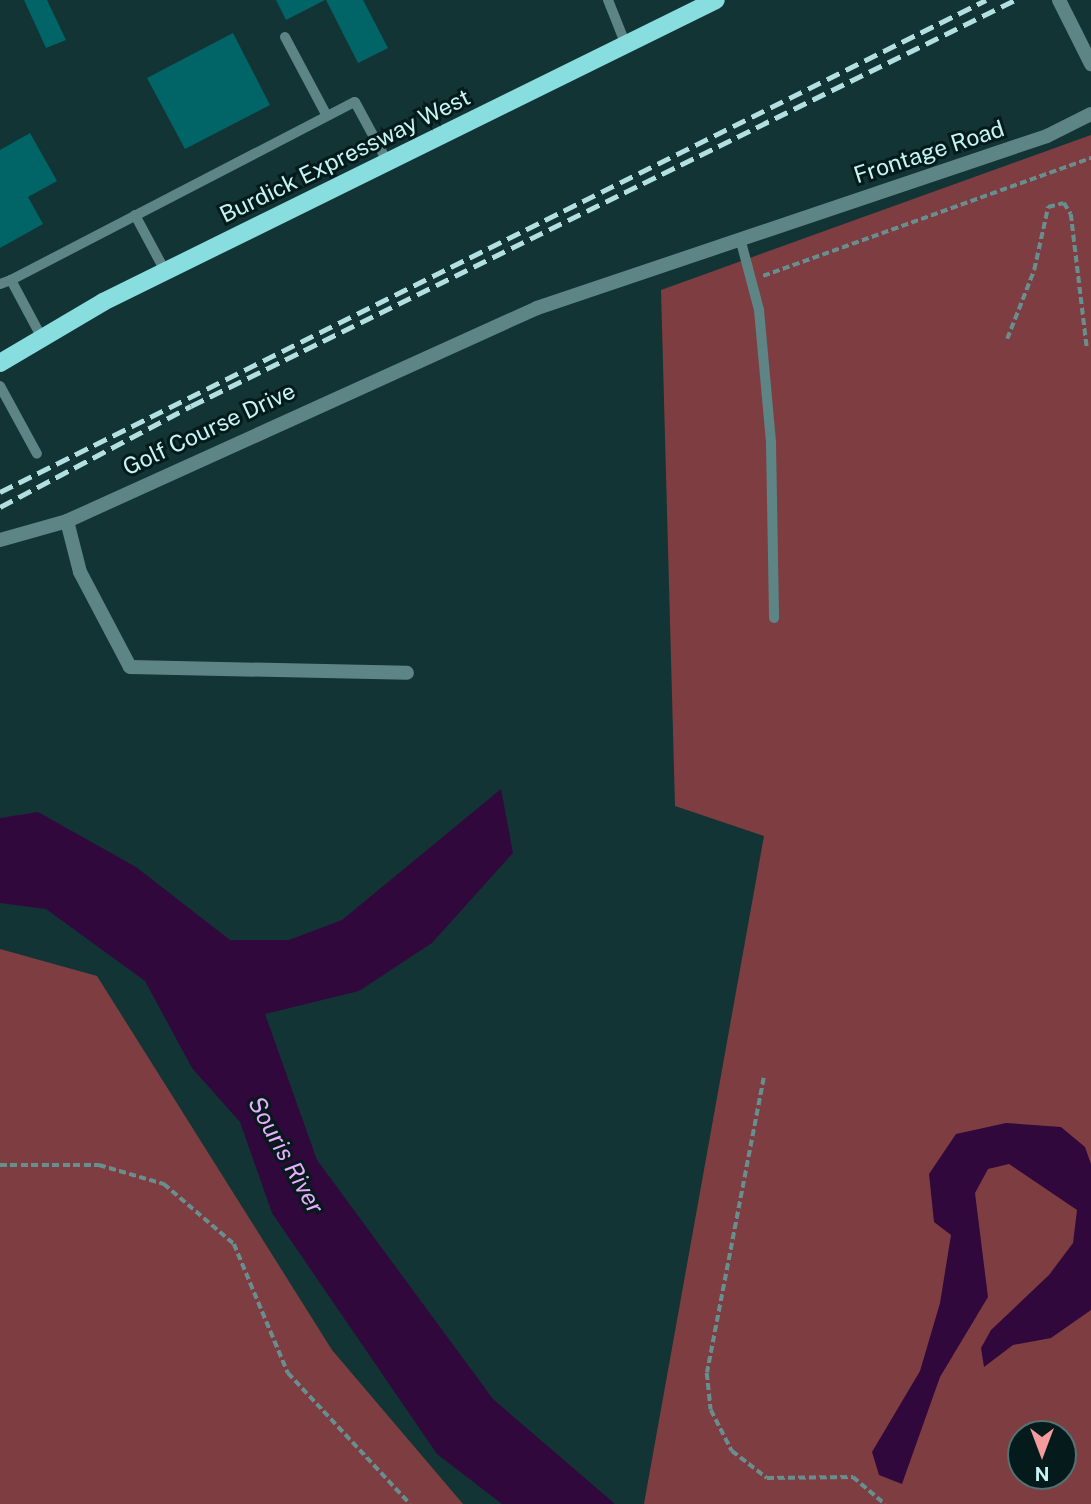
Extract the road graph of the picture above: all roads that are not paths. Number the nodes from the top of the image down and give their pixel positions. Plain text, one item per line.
1 (608, 0) edge
2 (716, 0) edge
3 (1059, 0) edge
4 (285, 37) dead end
5 (626, 45) junction
6 (1091, 64) edge
7 (1091, 114) edge
8 (327, 116) junction
9 (388, 163) junction
10 (135, 215) junction
11 (778, 226) joint
12 (740, 238) junction
13 (166, 271) junction
14 (11, 280) junction
15 (0, 284) edge
16 (42, 338) junction
17 (0, 363) edge
18 (0, 386) edge
19 (37, 454) dead end
20 (67, 521) junction
21 (0, 540) edge
22 (774, 618) dead end
23 (407, 673) dead end

1 - 5 lane
2 - 5 main road, Burdick Expressway West
3 - 6 street
4 - 8 lane
5 - 9 main road, Burdick Expressway West
7 - 11 street, Frontage Road
8 - 9 lane
8 - 10 lane
9 - 13 main road, Burdick Expressway West
10 - 13 lane
10 - 14 lane
11 - 12 street, Golf Course Drive
12 - 20 street, Golf Course Drive
12 - 22 lane
13 - 16 main road, Burdick Expressway West
14 - 15 lane
14 - 16 lane
16 - 17 main road, Burdick Expressway West
18 - 19 lane
20 - 21 street, Golf Course Drive
20 - 23 street

